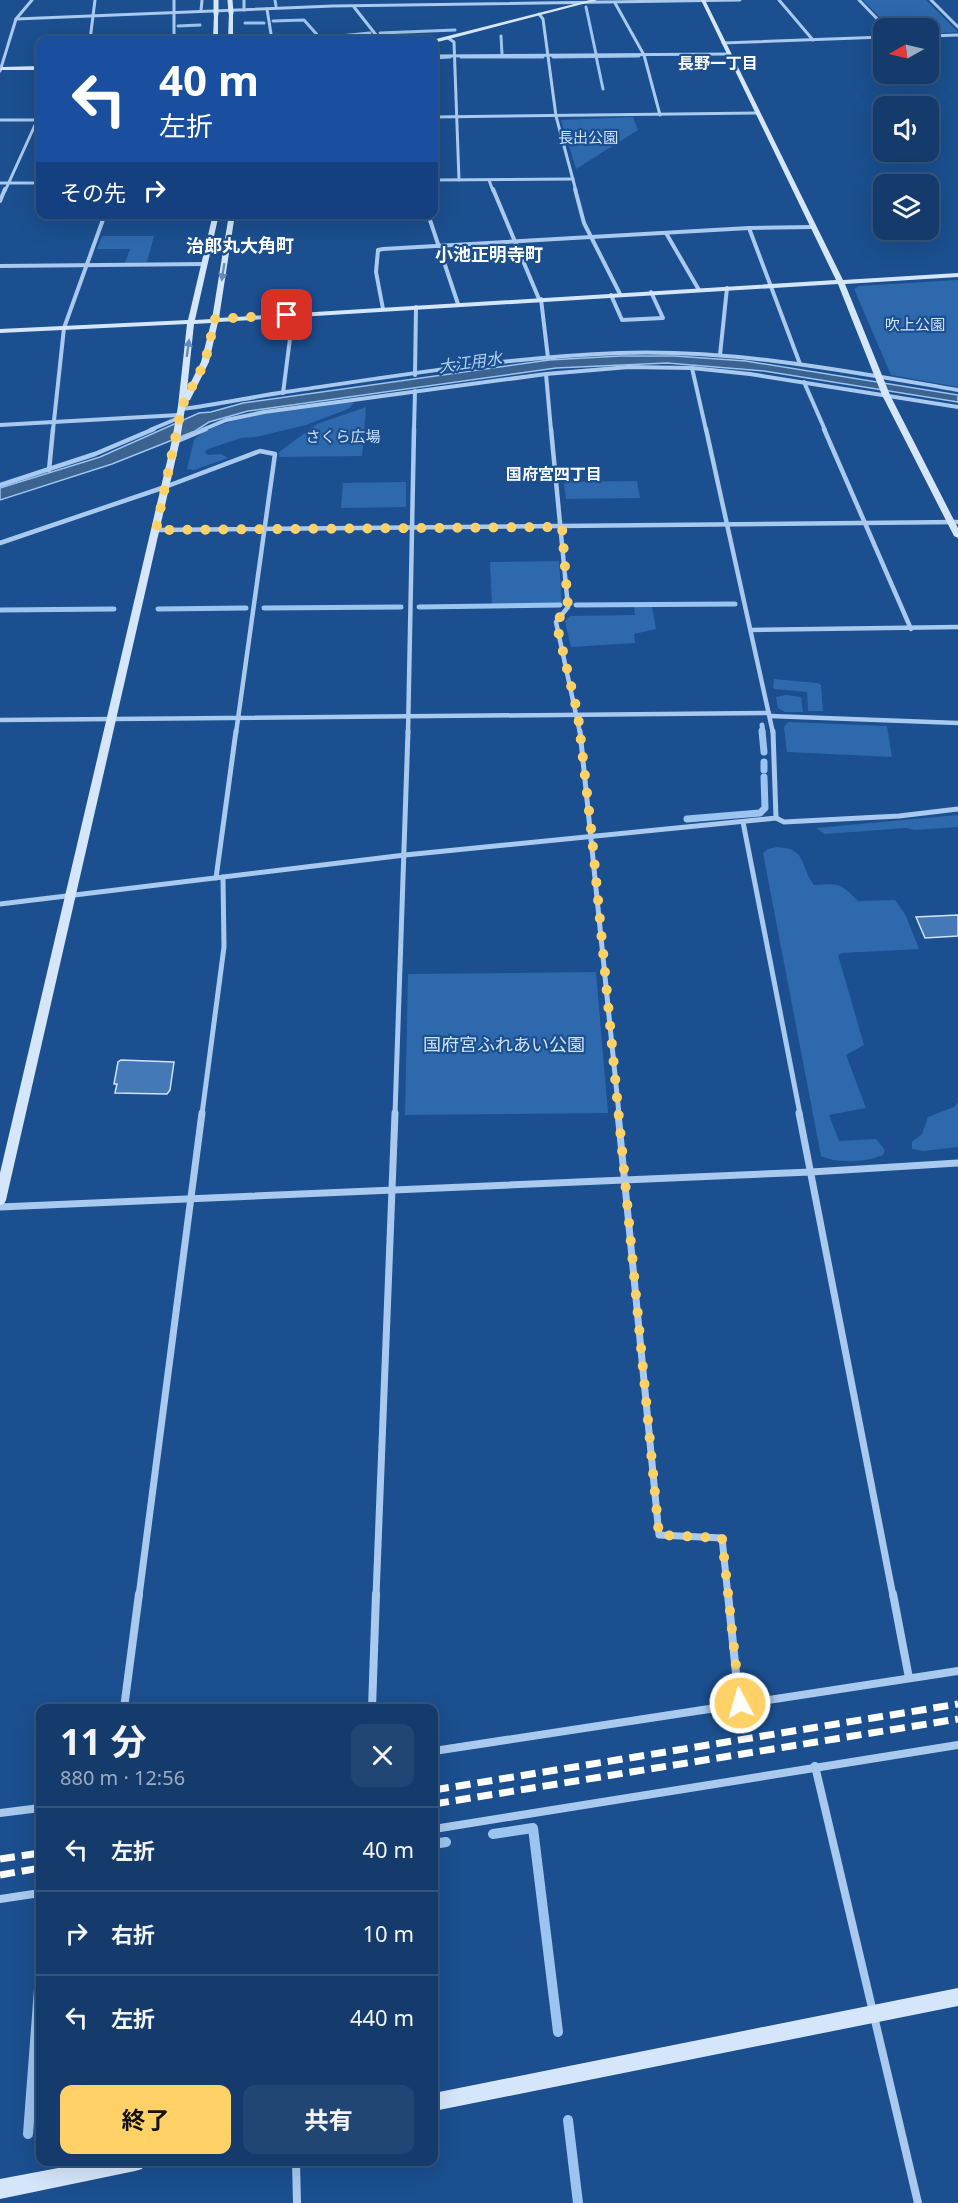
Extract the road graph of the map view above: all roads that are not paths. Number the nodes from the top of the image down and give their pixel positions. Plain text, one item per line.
1 (32, 0) edge
2 (95, 0) edge
3 (174, 0) edge
4 (201, 0) edge
5 (216, 0) edge
6 (230, 0) edge
7 (244, 0) edge
8 (333, 0) edge
9 (596, 0) edge
10 (740, 0) edge
11 (779, 0) edge
12 (859, 0) edge
13 (931, 0) edge
14 (703, 1) edge
15 (570, 2) edge
16 (584, 3) junction
17 (615, 3) junction
18 (333, 6) junction
19 (354, 7) junction
20 (267, 9) junction
21 (244, 10) junction
22 (201, 11) junction
23 (174, 12) junction
24 (539, 14) junction
25 (93, 16) junction
26 (876, 18) edge
27 (16, 19) junction
28 (950, 19) junction
29 (958, 19) edge
30 (958, 27) edge
31 (958, 34) edge
32 (939, 35) edge
33 (90, 36) edge
34 (174, 36) edge
35 (216, 36) edge
36 (231, 36) edge
37 (271, 36) edge
38 (377, 36) edge
39 (873, 37) edge
40 (448, 38) junction
41 (438, 40) edge
42 (813, 40) junction
43 (723, 43) junction
44 (729, 54) junction
45 (548, 55) junction
46 (644, 55) junction
47 (438, 56) edge
48 (455, 56) junction
49 (36, 68) edge
50 (1, 69) edge
51 (758, 113) junction
52 (660, 115) junction
53 (556, 116) junction
54 (438, 117) edge
55 (458, 117) junction
56 (0, 120) edge
57 (36, 120) edge
58 (36, 126) edge
59 (573, 179) junction
60 (438, 180) edge
61 (459, 180) junction
62 (489, 180) junction
63 (0, 183) edge
64 (8, 183) junction
65 (36, 183) edge
66 (0, 201) edge
67 (103, 219) edge
68 (215, 219) edge
69 (231, 219) edge
70 (430, 219) edge
71 (813, 227) junction
72 (749, 228) junction
73 (666, 233) junction
74 (591, 237) junction
75 (514, 241) junction
76 (438, 246) junction
77 (205, 264) junction
78 (86, 265) junction
79 (0, 266) edge
80 (958, 275) edge
81 (840, 281) junction
82 (772, 285) junction
83 (727, 288) junction
84 (699, 290) junction
85 (651, 292) junction
86 (620, 294) junction
87 (610, 295) junction
88 (540, 299) junction
89 (458, 304) junction
90 (416, 307) junction
91 (383, 309) junction
92 (293, 315) junction
93 (215, 319) junction
94 (191, 322) junction
95 (64, 328) junction
96 (0, 331) edge
97 (720, 355) junction
98 (548, 357) junction
99 (800, 364) junction
100 (692, 368) junction
101 (546, 374) junction
102 (415, 375) junction
103 (879, 378) junction
104 (804, 382) junction
105 (958, 390) edge
106 (415, 391) junction
107 (283, 393) junction
108 (886, 394) junction
109 (958, 407) edge
110 (181, 413) junction
111 (54, 422) junction
112 (0, 425) edge
113 (176, 441) junction
114 (49, 470) junction
115 (0, 485) edge
116 (165, 487) junction
117 (954, 522) edge
118 (866, 524) junction
119 (727, 525) junction
120 (562, 527) junction
121 (411, 528) junction
122 (265, 529) junction
123 (156, 530) junction
124 (958, 536) edge
125 (0, 543) edge
126 (958, 627) edge
127 (911, 629) junction
128 (751, 630) junction
129 (578, 715) junction
130 (770, 715) junction
131 (407, 716) junction
132 (113, 718) junction
133 (239, 718) junction
134 (0, 720) edge
135 (958, 723) edge
136 (958, 809) edge
137 (777, 818) junction
138 (743, 822) junction
139 (592, 837) junction
140 (405, 855) junction
141 (219, 877) junction
142 (71, 895) junction
143 (0, 904) edge
144 (958, 1163) edge
145 (811, 1172) junction
146 (625, 1180) junction
147 (392, 1190) junction
148 (191, 1198) junction
149 (0, 1200) edge
150 (0, 1207) edge
151 (958, 1671) edge
152 (909, 1678) junction
153 (740, 1703) junction
154 (125, 1704) edge
155 (372, 1704) edge
156 (958, 1745) edge
157 (438, 1749) edge
158 (815, 1766) junction
159 (36, 1808) edge
160 (0, 1813) edge
161 (438, 1828) edge
162 (36, 1894) edge
163 (0, 1899) edge
164 (958, 1997) edge
165 (874, 2014) junction
166 (438, 2101) edge
167 (114, 2166) edge
168 (296, 2166) edge
169 (0, 2188) edge
170 (297, 2203) edge
171 (918, 2203) edge

1 - 27 street
2 - 25 street
3 - 23 street
4 - 22 street
5 - 35 street, bridge
6 - 36 street, bridge
7 - 21 street
8 - 18 street
9 - 16 street
10 - 14 street
11 - 42 street
12 - 26 street
13 - 28 street
14 - 17 street
14 - 43 street
15 - 16 street
15 - 19 street
16 - 17 street
16 - 24 street
17 - 46 street
18 - 19 street
18 - 20 street
19 - 38 street
20 - 21 street
20 - 37 street
21 - 22 street
22 - 23 street
23 - 25 street
23 - 34 street
24 - 40 street
24 - 45 street
25 - 27 street
25 - 33 street
27 - 50 street
28 - 29 street
28 - 30 street
31 - 32 street
39 - 42 street
40 - 41 street
40 - 48 street
42 - 43 street
43 - 44 street
44 - 46 street
44 - 51 street
45 - 46 street
45 - 48 street
45 - 53 street
46 - 52 street
47 - 48 street
48 - 55 street
49 - 50 street
51 - 52 street
51 - 71 street
52 - 53 street
53 - 55 street
53 - 59 street
54 - 55 street
55 - 61 street
56 - 57 street
58 - 64 street
59 - 62 street
59 - 74 street
60 - 61 street
61 - 62 street
62 - 75 street
63 - 64 street
64 - 65 street
64 - 66 street
67 - 78 street
68 - 77 street
69 -> 93 street
70 - 76 street
71 - 72 street
71 - 81 street
72 - 73 street
72 - 82 street
73 - 74 street
73 - 84 street
74 - 75 street
74 - 86 street
75 - 76 street
75 - 88 street
76 - 89 street
76 - 91 street
77 - 78 street
77 - 94 street
78 - 79 street
78 - 95 street
80 - 81 street
81 - 82 street
81 - 103 street
82 - 83 street
82 - 99 street
83 - 84 street
83 - 97 street
84 - 85 street
85 - 86 street
85 - 87 street
86 - 87 street
87 - 88 street
88 - 89 street
88 - 98 street
89 - 90 street
90 - 91 street
90 - 102 street
91 - 92 street
92 - 93 street
92 - 107 street
93 - 94 street
93 - 110 street
94 - 95 street
110 -> 94 street
95 - 96 street
95 - 111 street
97 - 98 street
97 - 99 street
98 - 102 street
99 - 103 street
100 - 101 street
100 - 104 street
100 - 119 street
101 - 106 street
101 - 120 street
102 - 107 street
103 - 105 street
103 - 108 street
104 - 108 street
104 - 118 street
106 - 113 street
106 - 121 street
107 - 110 street
108 - 109 street
108 - 117 street
110 - 111 street
110 - 113 street
110 - 114 street
111 - 112 street
111 - 114 street
113 - 116 street
114 - 115 street
116 - 122 street
116 - 123 street
116 - 125 street
117 - 118 street
117 - 124 street
118 - 119 street
118 - 127 street
119 - 120 street
119 - 128 street
120 - 121 street
120 - 129 street
121 - 122 street
121 - 131 street
122 - 123 street
122 - 133 street
123 - 132 street
126 - 127 street
127 - 128 street
128 - 130 street
129 - 130 street
129 - 131 street
129 - 139 street
130 - 135 street
130 - 137 street
131 - 133 street
131 - 140 street
132 - 133 street
132 - 134 street
132 - 142 street
133 - 141 street
136 - 137 street
137 - 138 street
138 - 139 street
138 - 145 street
139 - 140 street
139 - 146 street
140 - 141 street
140 - 147 street
141 - 142 street
141 - 148 street
142 - 143 street
142 - 149 street
144 - 145 street
145 - 146 street
145 - 152 street
146 - 147 street
146 - 153 street
147 - 148 street
147 - 155 street
148 - 150 street
148 - 154 street
151 - 152 street
152 - 153 street
153 - 157 street
156 - 158 street
158 - 161 street
158 - 165 street
159 - 160 street
162 - 163 street
164 - 165 street
165 - 166 street
165 - 171 street
167 - 169 street
168 - 170 street

